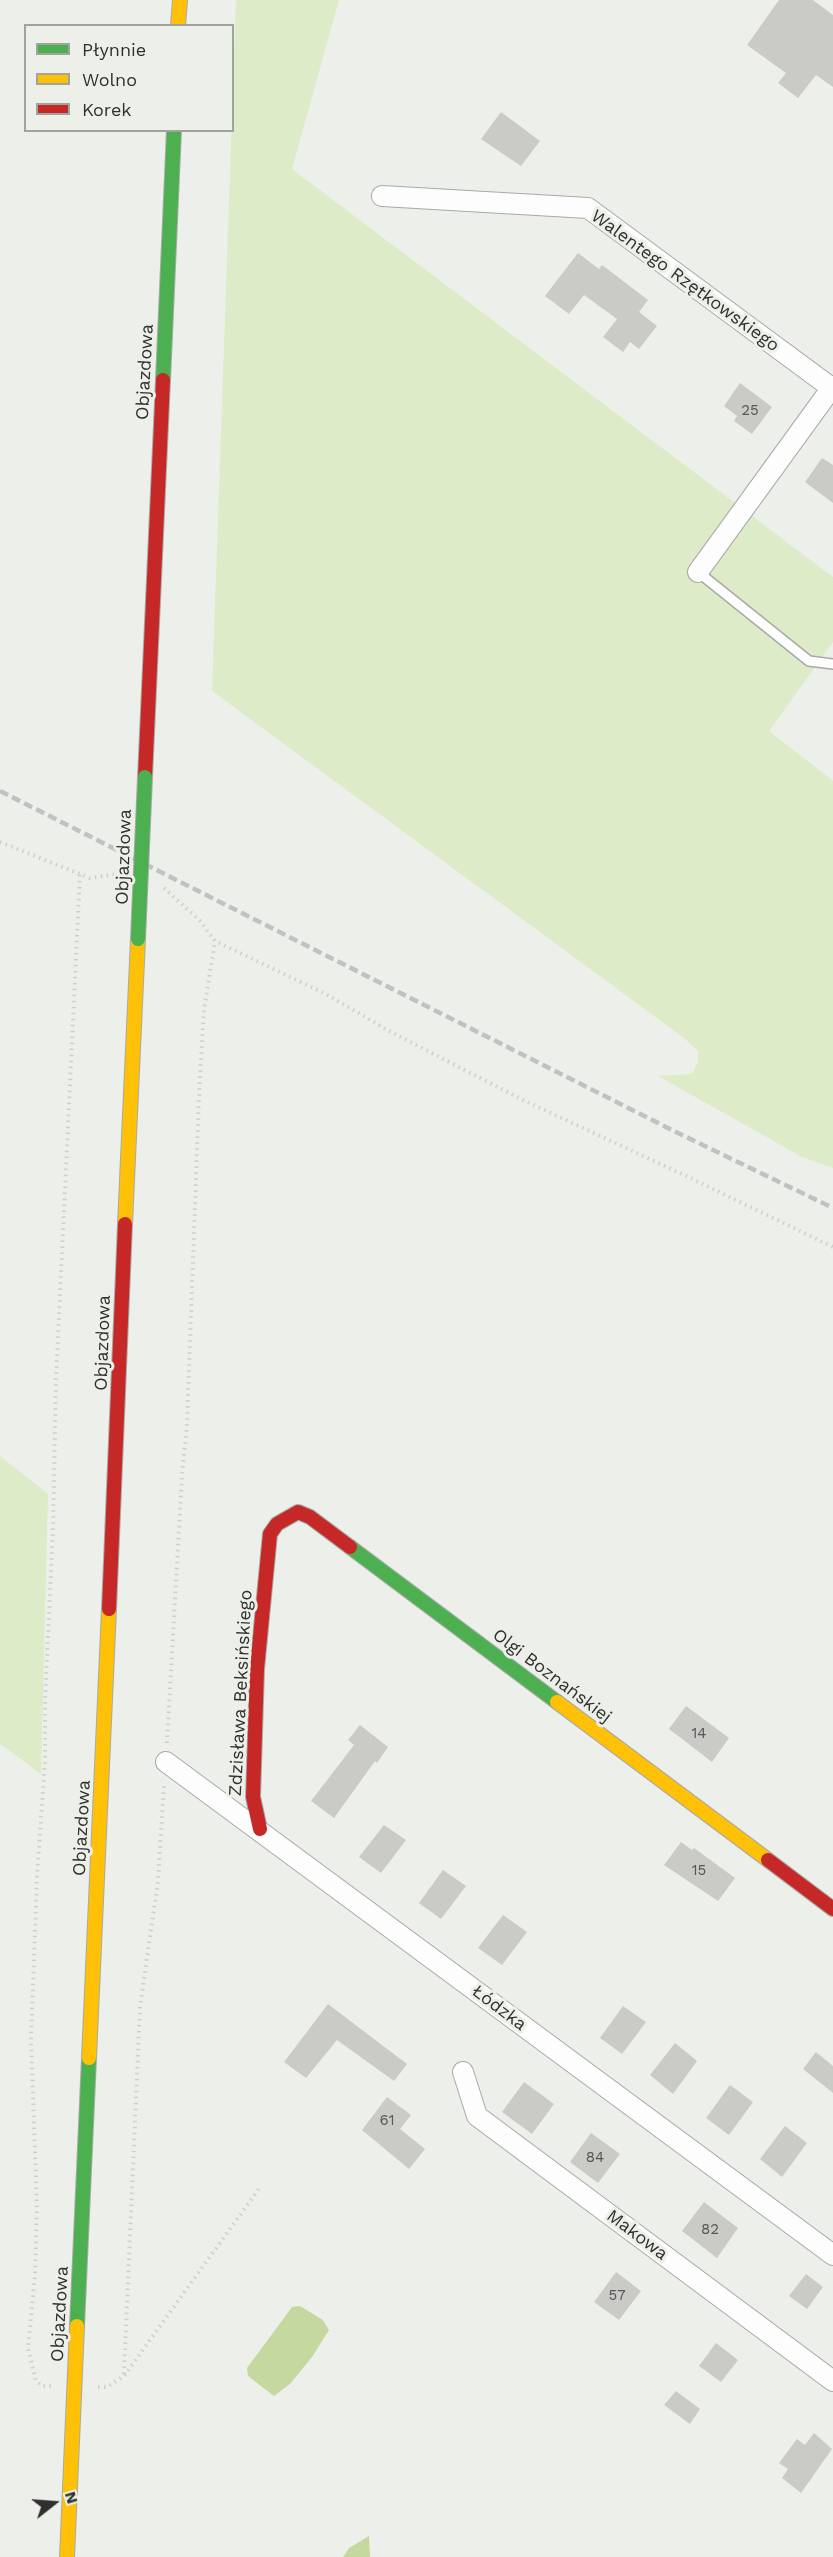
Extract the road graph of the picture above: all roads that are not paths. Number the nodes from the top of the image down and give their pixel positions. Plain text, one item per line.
1 (180, 0) edge
2 (178, 24) edge
3 (174, 132) edge
4 (382, 196) dead end
5 (832, 388) edge
6 (698, 572) joint
7 (833, 664) edge
8 (266, 1558) joint
9 (166, 1762) road end
10 (260, 1829) junction
11 (833, 1909) edge
12 (463, 2072) dead end
13 (833, 2255) edge
14 (833, 2381) edge
15 (67, 2557) edge

1 - 2 main road
3 - 15 main road, Objazdowa, bridge
4 - 5 street, Walentego Rzętkowskiego
5 - 6 street
6 - 7 lane
8 - 10 main road, Zdzisława Beksińskiego
8 - 11 main road, Olgi Boznańskiej
9 - 10 street, Łódzka
10 - 13 street, Łódzka
12 - 14 street, Makowa

